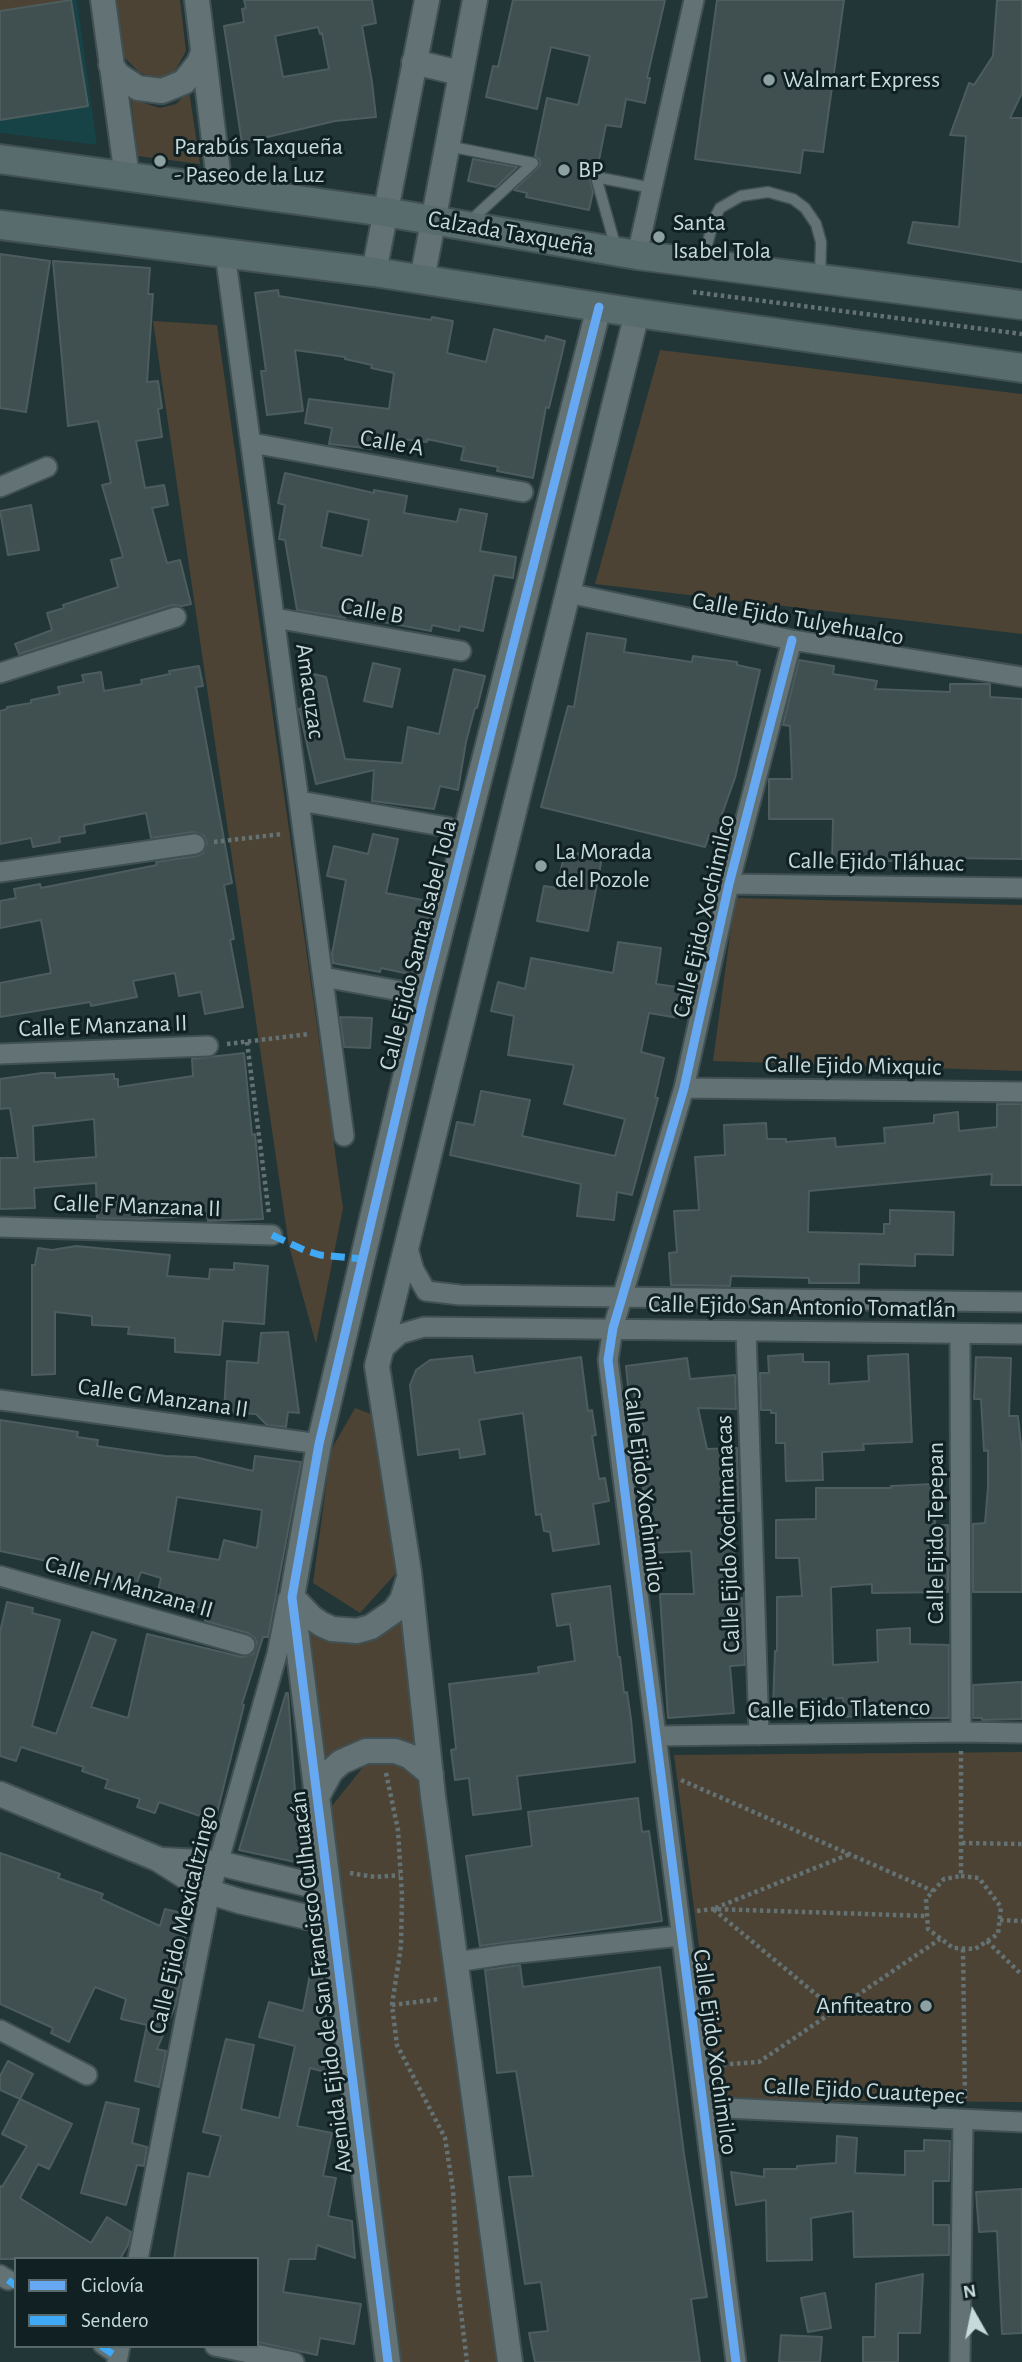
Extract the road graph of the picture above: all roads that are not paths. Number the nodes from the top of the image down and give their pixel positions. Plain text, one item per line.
1 (103, 0) edge
2 (197, 0) edge
3 (475, 0) edge
4 (694, 0) edge
5 (423, 7) edge
6 (203, 52) junction
7 (414, 62) junction
8 (111, 65) junction
9 (460, 73) junction
10 (447, 146) junction
11 (0, 159) edge
12 (127, 177) junction
13 (652, 188) junction
14 (220, 189) junction
15 (385, 212) junction
16 (433, 219) junction
17 (0, 225) edge
18 (466, 225) junction
19 (225, 253) junction
20 (627, 253) junction
21 (702, 263) junction
22 (374, 272) junction
23 (422, 279) junction
24 (819, 279) junction
25 (1022, 305) edge
26 (599, 307) junction
27 (637, 313) junction
28 (1022, 368) edge
29 (252, 443) junction
30 (47, 467) dead end
31 (0, 487) edge
32 (523, 492) dead end
33 (568, 593) junction
34 (176, 617) dead end
35 (275, 618) junction
36 (792, 640) junction
37 (461, 651) dead end
38 (0, 673) edge
39 (1022, 677) edge
40 (300, 801) junction
41 (447, 827) dead end
42 (195, 844) road end
43 (0, 872) edge
44 (729, 884) junction
45 (1022, 888) edge
46 (323, 978) junction
47 (406, 992) dead end
48 (208, 1046) road end
49 (0, 1054) edge
50 (684, 1088) junction
51 (1022, 1092) edge
52 (344, 1136) dead end
53 (0, 1227) edge
54 (272, 1235) road end
55 (406, 1244) junction
56 (622, 1298) junction
57 (1022, 1302) edge
58 (613, 1328) junction
59 (746, 1331) junction
60 (1022, 1334) edge
61 (960, 1335) junction
62 (379, 1353) junction
63 (0, 1400) edge
64 (319, 1444) junction
65 (409, 1572) junction
66 (0, 1576) edge
67 (292, 1597) junction
68 (245, 1645) dead end
69 (961, 1732) junction
70 (1022, 1733) edge
71 (759, 1735) junction
72 (656, 1736) junction
73 (431, 1774) junction
74 (0, 1794) edge
75 (318, 1795) junction
76 (158, 1859) junction
77 (218, 1863) junction
78 (326, 1878) junction
79 (210, 1892) junction
80 (332, 1923) junction
81 (680, 1936) junction
82 (456, 1962) junction
83 (0, 2030) edge
84 (87, 2075) dead end
85 (704, 2107) junction
86 (963, 2120) junction
87 (1022, 2122) edge
88 (138, 2257) edge
89 (225, 2348) edge
90 (294, 2362) edge
91 (388, 2362) edge
92 (510, 2362) edge
93 (736, 2362) edge
94 (960, 2362) edge

1 - 8 street
2 - 6 street
3 - 9 street
4 - 13 street
5 - 7 street
6 - 8 street
6 - 14 street
7 - 9 street
7 - 15 street
8 - 12 street
9 - 10 street
10 - 16 street
10 - 18 lane
11 - 12 main road, Calzada Taxqueña
12 - 14 main road, Calzada Taxqueña
13 - 20 street
13 - 20 lane
14 - 15 main road, Calzada Taxqueña
15 - 16 main road, Calzada Taxqueña
15 - 22 street
16 - 18 main road, Calzada Taxqueña
16 - 23 street
17 - 19 main road
18 - 20 main road, Calzada Taxqueña
19 - 22 main road
19 - 29 street, Amacuzac
20 - 21 main road, Calzada Taxqueña
21 - 24 main road, Calzada Taxqueña
21 - 24 lane
22 - 23 main road
23 - 26 main road
24 - 25 main road, Calzada Taxqueña
26 - 27 main road
26 - 64 street, Calle Ejido Santa Isabel Tola
27 - 28 main road
27 - 33 street
29 - 32 street, Calle A
29 - 35 street, Amacuzac
30 - 31 street
33 - 36 street, Calle Ejido Tulyehualco
33 - 55 street
34 - 38 street
35 - 37 street, Calle B
35 - 40 street, Amacuzac
36 - 39 street, Calle Ejido Tulyehualco
36 - 44 street, Calle Ejido Xochimilco
40 - 41 street
40 - 46 street, Amacuzac
42 - 43 street
44 - 45 street, Calle Ejido Tláhuac
44 - 50 street, Calle Ejido Xochimilco
46 - 47 street
46 - 52 street, Amacuzac
48 - 49 street, Calle E Manzana II
50 - 51 street, Calle Ejido Mixquic
50 - 56 street, Calle Ejido Xochimilco
53 - 54 street, Calle F Manzana II
55 - 56 street, Calle Ejido San Antonio Tomatlán
55 - 62 street
56 - 57 street, Calle Ejido San Antonio Tomatlán
56 - 58 street, Calle Ejido Xochimilco
58 - 59 street, Calle Ejido San Antonio Tomatlán
58 - 62 street, Calle Ejido San Antonio Tomatlán
58 - 72 street, Calle Ejido Xochimilco
59 - 61 street, Calle Ejido San Antonio Tomatlán
59 - 71 street, Calle Ejido Xochimanacas
60 - 61 street, Calle Ejido San Antonio Tomatlán
61 - 69 street, Calle Ejido Tepepan
62 - 65 street
63 - 64 street, Calle G Manzana II
64 - 67 street, Calle Ejido Santa Isabel Tola
65 - 67 street
65 - 73 street
66 - 68 street, Calle H Manzana II
67 - 75 street, Avenida Ejido de San Francisco Culhuacán
67 - 77 street, Calle Ejido Mexicaltzingo
69 - 70 street, Calle Ejido Tlatenco
69 - 71 street, Calle Ejido Tlatenco
71 - 72 street, Calle Ejido Tlatenco
72 - 81 street, Calle Ejido Xochimilco
73 - 75 street
73 - 82 street
74 - 76 street
75 - 78 street, Avenida Ejido de San Francisco Culhuacán
76 - 77 street
76 - 79 street
77 - 78 street
77 - 79 street, Calle Ejido Mexicaltzingo
78 - 80 street, Avenida Ejido de San Francisco Culhuacán
79 - 80 street
79 - 88 street, Calle Ejido Mexicaltzingo
80 - 91 street, Avenida Ejido de San Francisco Culhuacán
81 - 82 street
81 - 85 street, Calle Ejido Xochimilco
82 - 92 street
83 - 84 street
85 - 86 street, Calle Ejido Cuautepec
85 - 93 street, Calle Ejido Xochimilco
86 - 87 street, Calle Ejido Cuautepec
86 - 94 street
89 - 90 street

